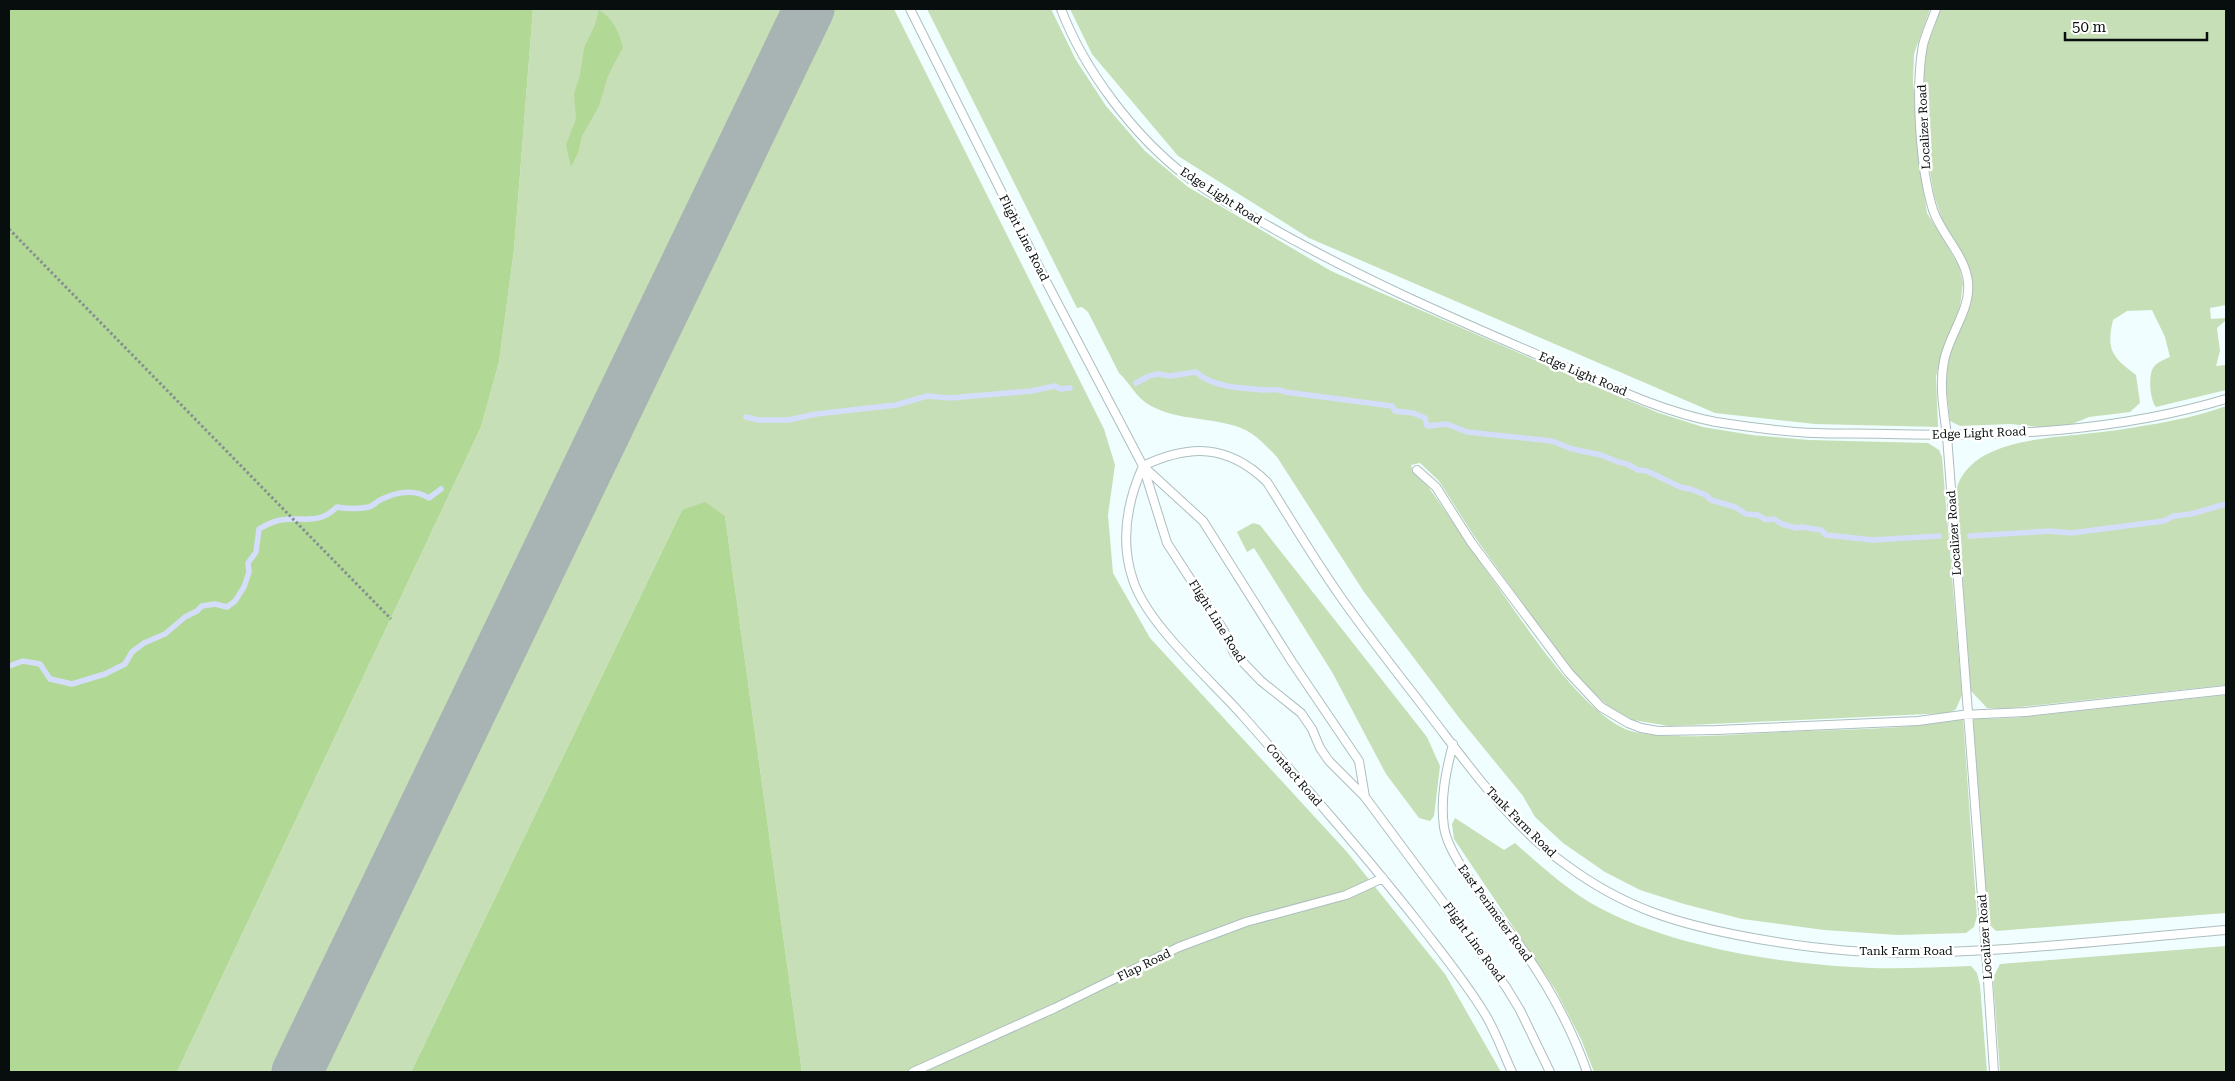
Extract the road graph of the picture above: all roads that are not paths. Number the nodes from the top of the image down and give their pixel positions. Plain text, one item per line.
1 (910, 9) edge
2 (1061, 9) edge
3 (1936, 9) edge
4 (2226, 399) edge
5 (1947, 436) junction
6 (1143, 466) junction
7 (1417, 470) dead end
8 (2226, 690) edge
9 (1968, 714) junction
10 (1452, 744) junction
11 (1366, 797) junction
12 (1383, 878) junction
13 (2226, 930) edge
14 (1986, 950) junction
15 (913, 1072) edge
16 (1512, 1072) edge
17 (1550, 1072) edge
18 (1587, 1072) edge
19 (1994, 1072) edge

1 - 6 lane, Flight Line Road
2 - 5 lane, Edge Light Road
3 - 5 lane, Localizer Road
4 - 5 lane, Edge Light Road
5 - 9 lane, Localizer Road
6 - 10 lane, Tank Farm Road
6 - 11 lane, Flight Line Road
6 - 11 lane, Flight Line Road
6 - 12 lane, Contact Road
7 - 9 lane
8 - 9 lane
9 - 14 lane, Localizer Road
10 - 14 lane, Tank Farm Road
10 - 18 lane, East Perimeter Road
11 - 17 lane, Flight Line Road
12 - 15 lane, Flap Road
12 - 16 lane, Contact Road
13 - 14 lane, Tank Farm Road
14 - 19 lane, Localizer Road

